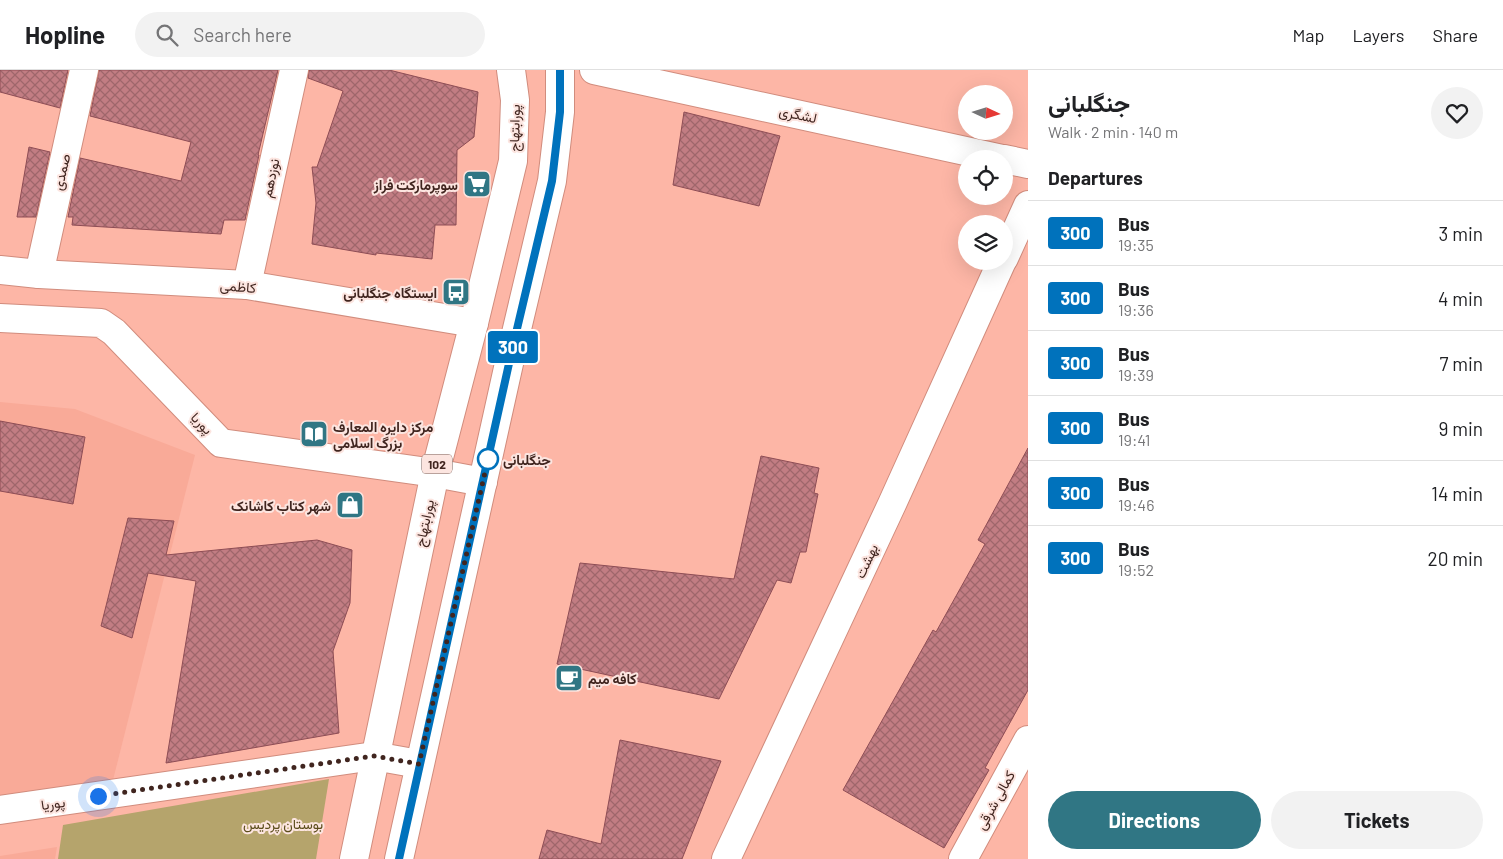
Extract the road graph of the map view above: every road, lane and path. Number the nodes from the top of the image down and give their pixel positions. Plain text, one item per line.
1 (84, 70) edge
2 (294, 70) edge
3 (511, 70) edge
4 (560, 70) edge
5 (594, 70) edge
6 (962, 150) edge
7 (1013, 161) edge
8 (1028, 164) edge
9 (1028, 204) edge
10 (1013, 238) edge
11 (0, 270) edge
12 (998, 270) edge
13 (39, 274) junction
14 (247, 285) junction
15 (0, 318) edge
16 (474, 323) junction
17 (435, 473) junction
18 (484, 482) junction
19 (1028, 740) edge
20 (374, 756) junction
21 (419, 764) junction
22 (0, 810) edge
23 (354, 859) edge
24 (399, 859) edge
25 (726, 859) edge
26 (963, 859) edge

1 - 13 street, صمدی
2 - 14 street, نوزدهم
3 - 16 street, پورابتهاج / 102
4 - 18 street
5 - 6 street, لشگری
7 - 8 street, لشگری
9 - 10 street, بهشت
11 - 13 street, کاظمی
12 - 25 street, بهشت
13 - 14 street, کاظمی
14 - 16 street, کاظمی
15 - 17 street, پوریا
16 - 17 street, پورابتهاج / 102
17 - 18 street, پوریا
17 - 20 street, پورابتهاج / 102
18 - 21 street
19 - 26 street, کمالی شرقی
20 - 21 street, پوریا
20 - 22 street, پوریا
20 - 23 street, پورابتهاج / 102
21 - 24 street

